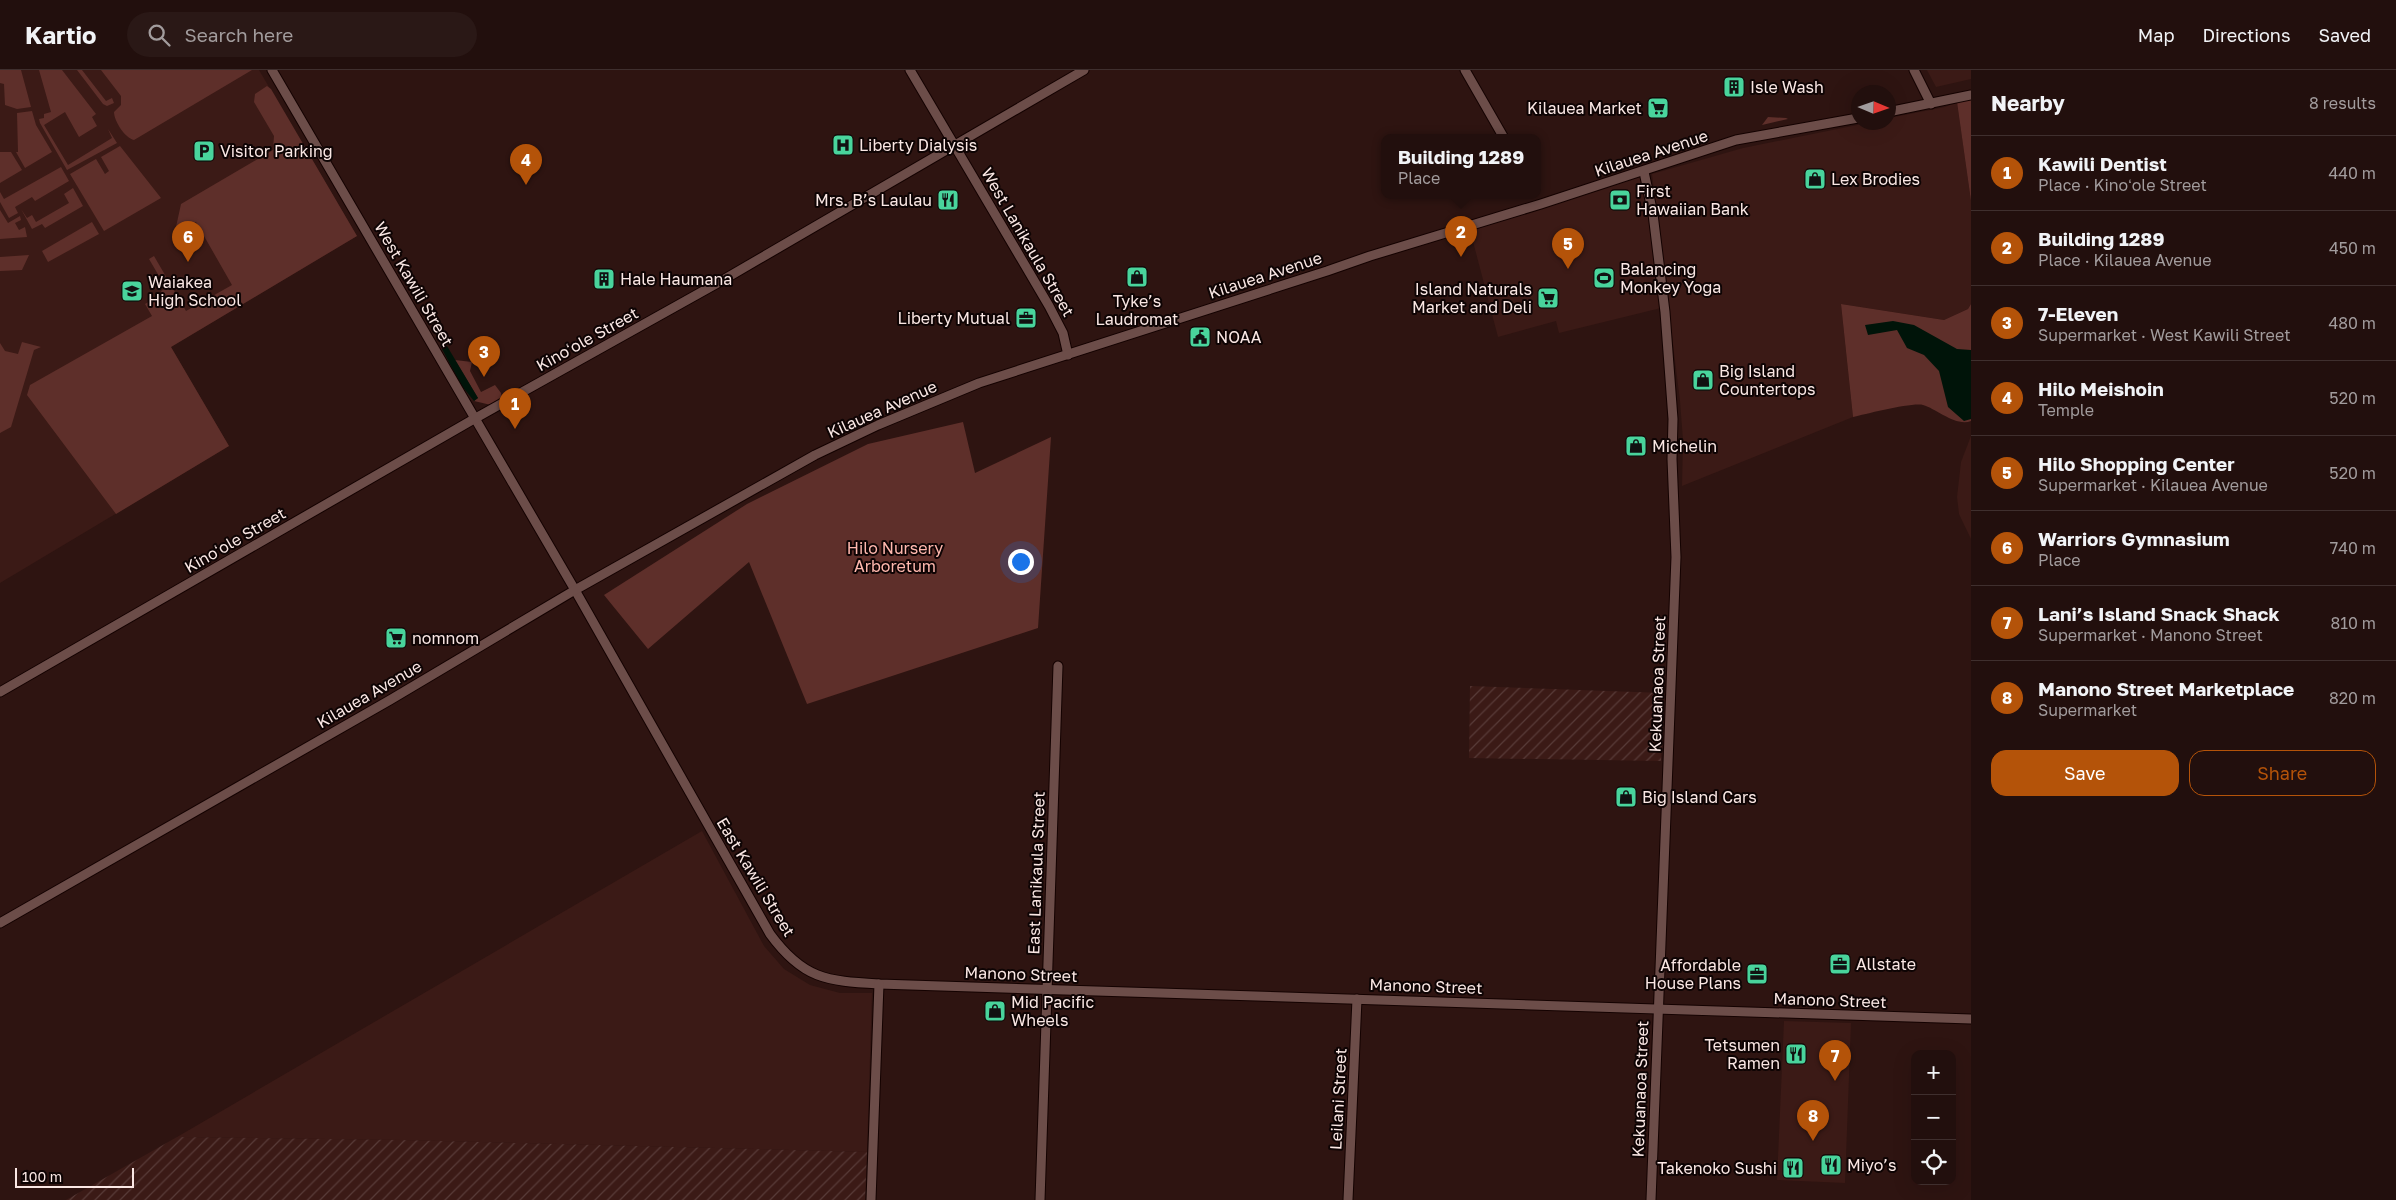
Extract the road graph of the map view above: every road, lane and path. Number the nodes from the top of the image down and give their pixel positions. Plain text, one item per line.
1 (910, 70) edge
2 (1084, 70) edge
3 (1465, 70) edge
4 (1914, 70) edge
5 (273, 71) edge
6 (1971, 94) edge
7 (1931, 104) junction
8 (1896, 111) edge
9 (1851, 119) edge
10 (1502, 134) edge
11 (953, 145) junction
12 (1644, 172) junction
13 (1538, 199) edge
14 (1541, 204) junction
15 (1068, 355) junction
16 (474, 419) junction
17 (575, 590) junction
18 (1058, 666) dead end
19 (0, 692) edge
20 (0, 923) edge
21 (879, 984) junction
22 (1047, 990) junction
23 (1357, 999) junction
24 (1658, 1010) junction
25 (1971, 1019) edge
26 (871, 1200) edge
27 (1040, 1200) edge
28 (1348, 1200) edge
29 (1651, 1200) edge

1 - 11 street, West Lanikaula Street
2 - 11 street, Kinoʻole Street
3 - 10 street
4 - 7 street
5 - 16 street, West Kawili Street
6 - 7 street
7 - 8 street
9 - 12 street, Kilauea Avenue
11 - 15 street, West Lanikaula Street
11 - 16 street, Kinoʻole Street
12 - 14 street, Kilauea Avenue
12 - 24 street, Kekuanaoa Street
13 - 14 street
14 - 15 street, Kilauea Avenue
15 - 17 street, Kilauea Avenue
16 - 17 street, West Kawili Street
16 - 19 street, Kinoʻole Street
17 - 20 street, Kilauea Avenue
17 - 21 street, East Kawili Street
18 - 22 street, East Lanikaula Street
21 - 22 street, Manono Street
21 - 26 street
22 - 23 street, Manono Street
22 - 27 street, East Lanikaula Street
23 - 24 street, Manono Street
23 - 28 street, Leilani Street
24 - 25 street, Manono Street
24 - 29 street, Kekuanaoa Street

